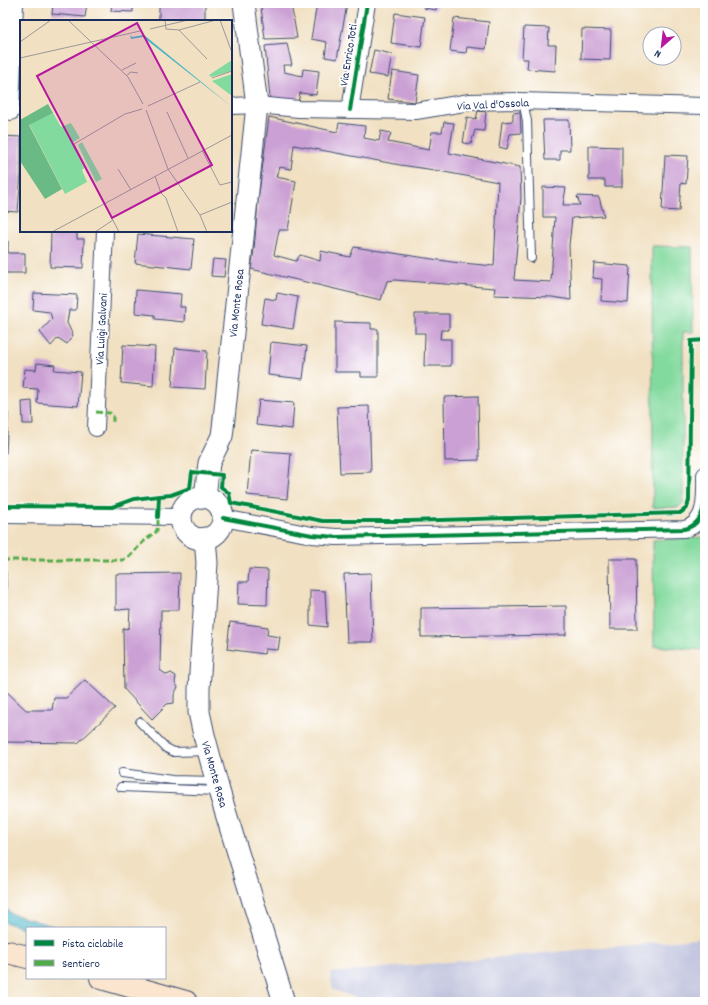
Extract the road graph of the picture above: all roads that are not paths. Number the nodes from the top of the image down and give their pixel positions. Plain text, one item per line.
1 (15, 3) edge
2 (244, 3) edge
3 (367, 3) edge
4 (523, 101) junction
5 (257, 105) junction
6 (232, 106) edge
7 (705, 106) edge
8 (350, 110) junction
9 (12, 112) edge
10 (106, 232) edge
11 (532, 258) dead end
12 (96, 428) dead end
13 (705, 475) edge
14 (205, 497) junction
15 (3, 515) edge
16 (181, 517) junction
17 (223, 518) junction
18 (205, 538) junction
19 (140, 722) dead end
20 (208, 750) junction
21 (122, 773) dead end
22 (217, 786) junction
23 (121, 787) dead end
24 (105, 979) edge
25 (186, 1002) edge
26 (284, 1002) edge

1 - 9 street
2 - 5 street, Via Monte Rosa
3 - 8 street, Via Enrico Toti
4 - 7 street, Via Val d'Ossola
4 - 8 street, Via Val d'Ossola
4 - 11 lane
5 - 6 street, Via Val d'Ossola
5 - 8 street, Via Val d'Ossola
5 - 14 street, Via Monte Rosa
10 - 12 street, Via Luigi Galvani
13 - 17 street
14 - 16 street
14 - 17 street
15 - 16 street
16 - 18 street
17 - 18 street
18 - 20 street, Via Monte Rosa
19 - 20 lane
20 - 22 street, Via Monte Rosa
21 - 22 lane
22 - 23 lane
22 - 26 street, Via Monte Rosa
24 - 25 main road

